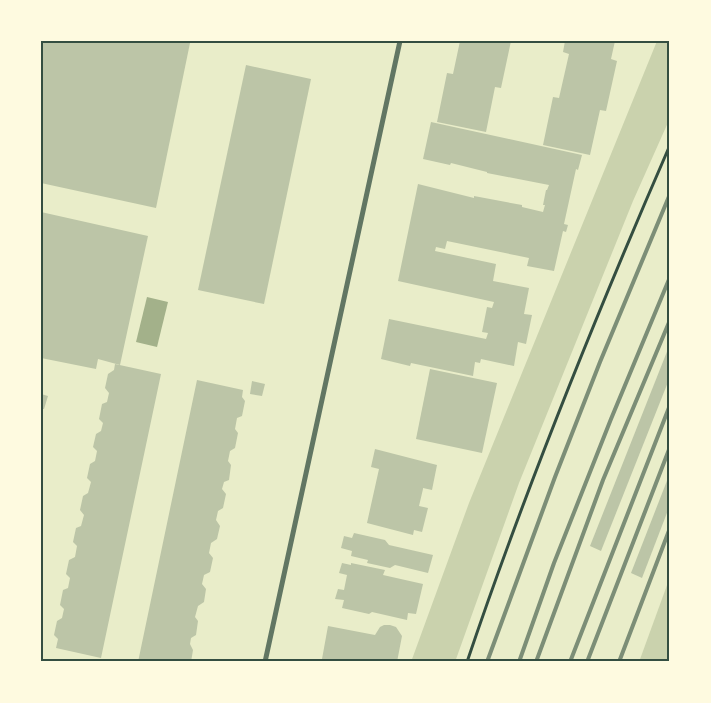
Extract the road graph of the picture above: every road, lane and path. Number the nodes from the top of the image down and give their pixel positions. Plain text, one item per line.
1 (400, 41) edge
2 (670, 145) edge
3 (264, 662) edge
4 (467, 662) edge

1 - 3 street
2 - 4 path

